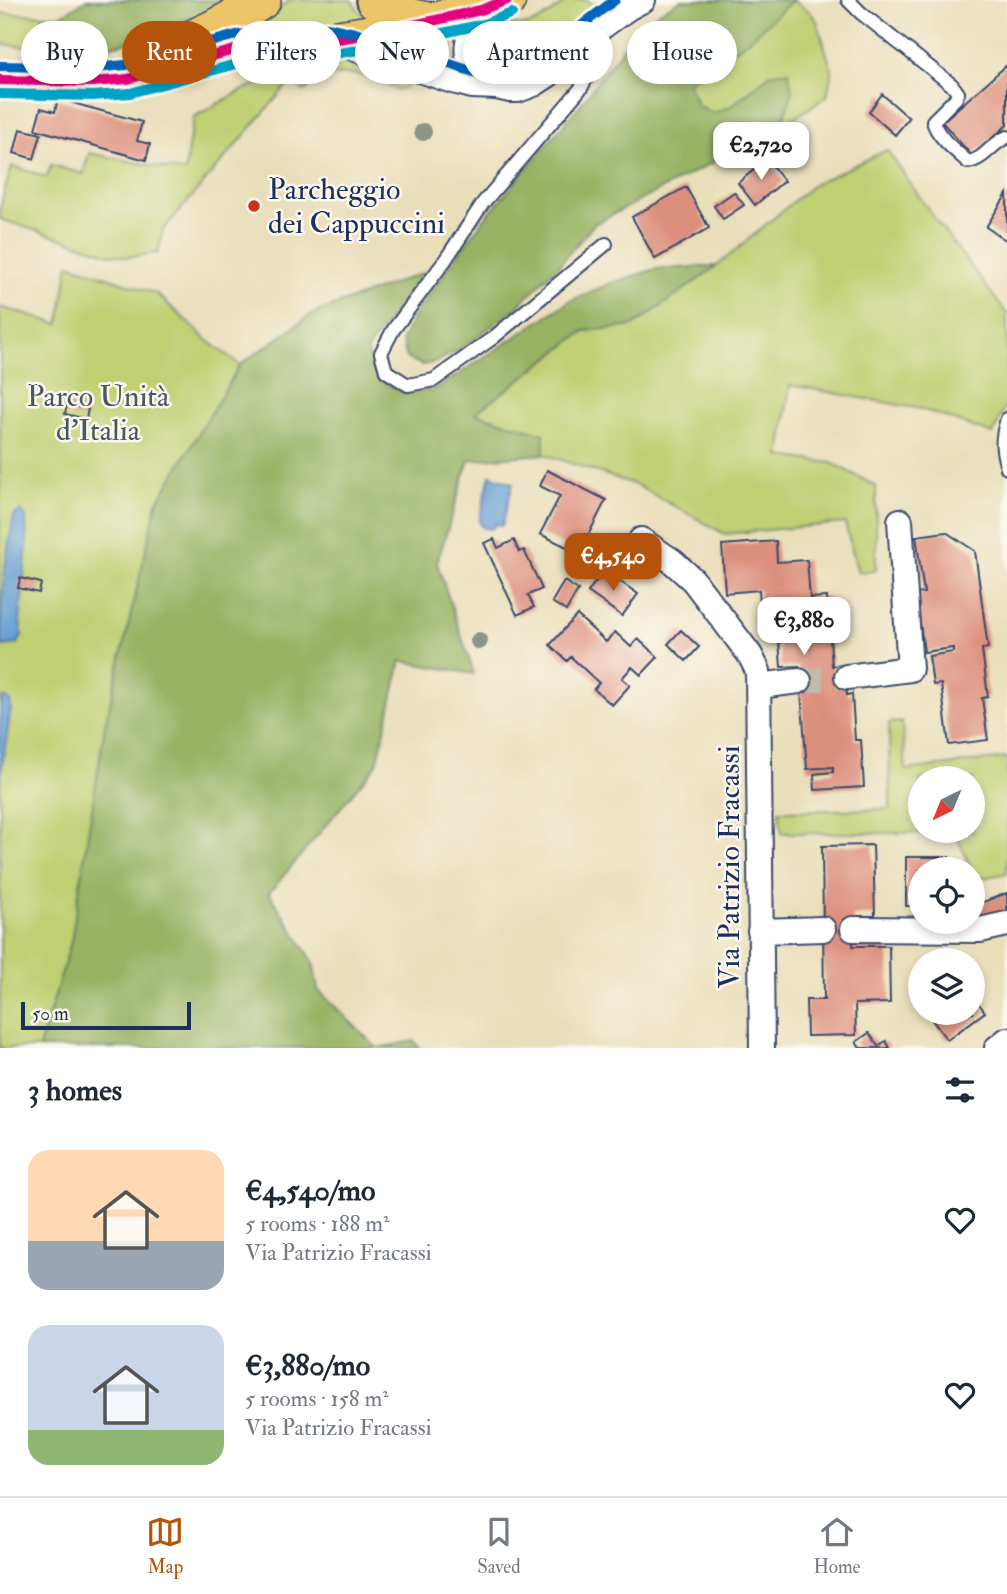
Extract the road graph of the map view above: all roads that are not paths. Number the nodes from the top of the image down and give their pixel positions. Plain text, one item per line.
1 (262, 0) edge
2 (361, 0) edge
3 (643, 0) edge
4 (848, 0) edge
5 (494, 5) edge
6 (379, 16) edge
7 (610, 21) edge
8 (341, 34) edge
9 (231, 51) edge
10 (0, 61) edge
11 (449, 79) edge
12 (0, 80) edge
13 (534, 84) edge
14 (583, 84) edge
15 (496, 87) junction
16 (1007, 137) edge
17 (606, 244) dead end
18 (1007, 418) edge
19 (1007, 468) edge
20 (900, 521) dead end
21 (641, 540) dead end
22 (847, 677) tunnel mouth
23 (799, 681) tunnel mouth
24 (759, 686) junction
25 (1007, 924) edge
26 (823, 929) dead end
27 (853, 929) dead end
28 (760, 931) junction
29 (1007, 1040) edge
30 (762, 1048) edge
31 (997, 1048) edge

1 - 10 main road
2 - 6 main road
3 - 7 street
4 - 16 lane
5 - 6 main road
5 - 15 street
6 - 8 main road
9 - 12 main road
11 - 15 street
13 - 15 street
14 - 17 lane
18 - 19 lane
20 - 22 street
21 - 24 street, Via Patrizio Fracassi
23 - 24 street
24 - 28 street, Via Patrizio Fracassi
25 - 27 street
26 - 28 street
28 - 30 street, Via Patrizio Fracassi
29 - 31 street

